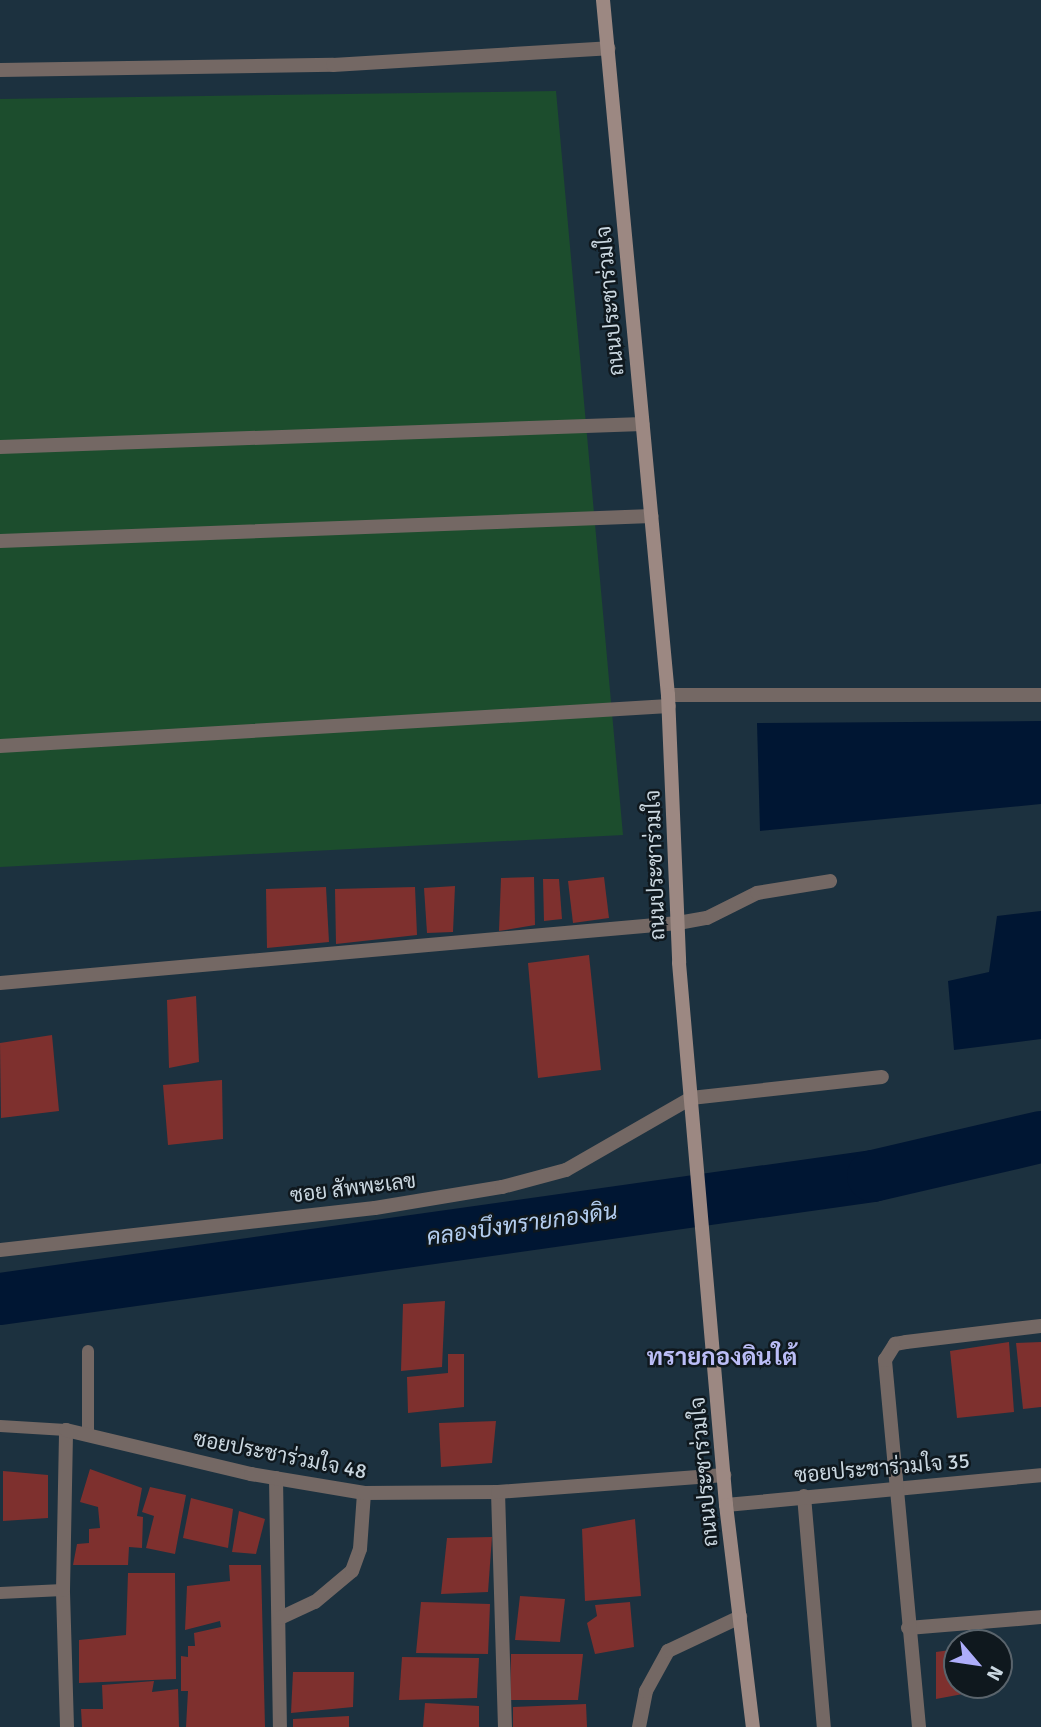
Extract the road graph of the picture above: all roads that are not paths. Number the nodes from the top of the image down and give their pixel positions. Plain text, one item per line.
1 (603, 0) edge
2 (608, 48) junction
3 (0, 70) edge
4 (643, 424) junction
5 (0, 446) edge
6 (652, 516) junction
7 (0, 541) edge
8 (1041, 695) edge
9 (669, 701) junction
10 (0, 746) edge
11 (830, 881) dead end
12 (678, 923) junction
13 (0, 983) edge
14 (882, 1077) dead end
15 (691, 1098) junction
16 (0, 1250) edge
17 (1041, 1325) edge
18 (89, 1350) dead end
19 (0, 1426) edge
20 (66, 1430) junction
21 (88, 1434) junction
22 (724, 1475) junction
23 (1041, 1475) edge
24 (276, 1478) junction
25 (894, 1488) junction
26 (498, 1492) junction
27 (364, 1493) junction
28 (804, 1496) junction
29 (726, 1505) junction
30 (63, 1590) junction
31 (0, 1592) edge
32 (740, 1617) junction
33 (1041, 1617) edge
34 (280, 1618) junction
35 (908, 1628) junction
36 (67, 1727) edge
37 (280, 1727) edge
38 (505, 1727) edge
39 (639, 1727) edge
40 (753, 1727) edge
41 (824, 1727) edge
42 (919, 1727) edge

1 - 2 main road, ถนนประชาร่วมใจ
2 - 3 street
2 - 4 main road, ถนนประชาร่วมใจ
4 - 5 street
4 - 6 main road, ถนนประชาร่วมใจ
6 - 7 street
6 - 9 main road, ถนนประชาร่วมใจ
8 - 9 street
9 - 10 street
9 - 12 main road, ถนนประชาร่วมใจ
11 - 12 street
12 - 13 street
12 - 15 main road, ถนนประชาร่วมใจ
14 - 15 street
15 - 16 street, ซอย สัพพะเลข
15 - 22 main road, ถนนประชาร่วมใจ
17 - 25 street
18 - 21 lane
19 - 20 lane, ซอยประชาร่วมใจ 48
20 - 21 street, ซอยประชาร่วมใจ 48
20 - 30 street
21 - 24 street, ซอยประชาร่วมใจ 48
22 - 26 street, ซอยประชาร่วมใจ 48
22 - 29 main road, ถนนประชาร่วมใจ
23 - 25 street, ซอยประชาร่วมใจ 35
24 - 27 street, ซอยประชาร่วมใจ 48
24 - 34 street
25 - 28 street, ซอยประชาร่วมใจ 35
25 - 35 street
26 - 27 street, ซอยประชาร่วมใจ 48
26 - 38 street
27 - 34 street
28 - 29 street, ซอยประชาร่วมใจ 35
28 - 41 street
29 - 32 main road, ถนนประชาร่วมใจ
30 - 31 lane
30 - 36 street
32 - 39 street
32 - 40 main road, ถนนประชาร่วมใจ
33 - 35 street
34 - 37 street
35 - 42 street

